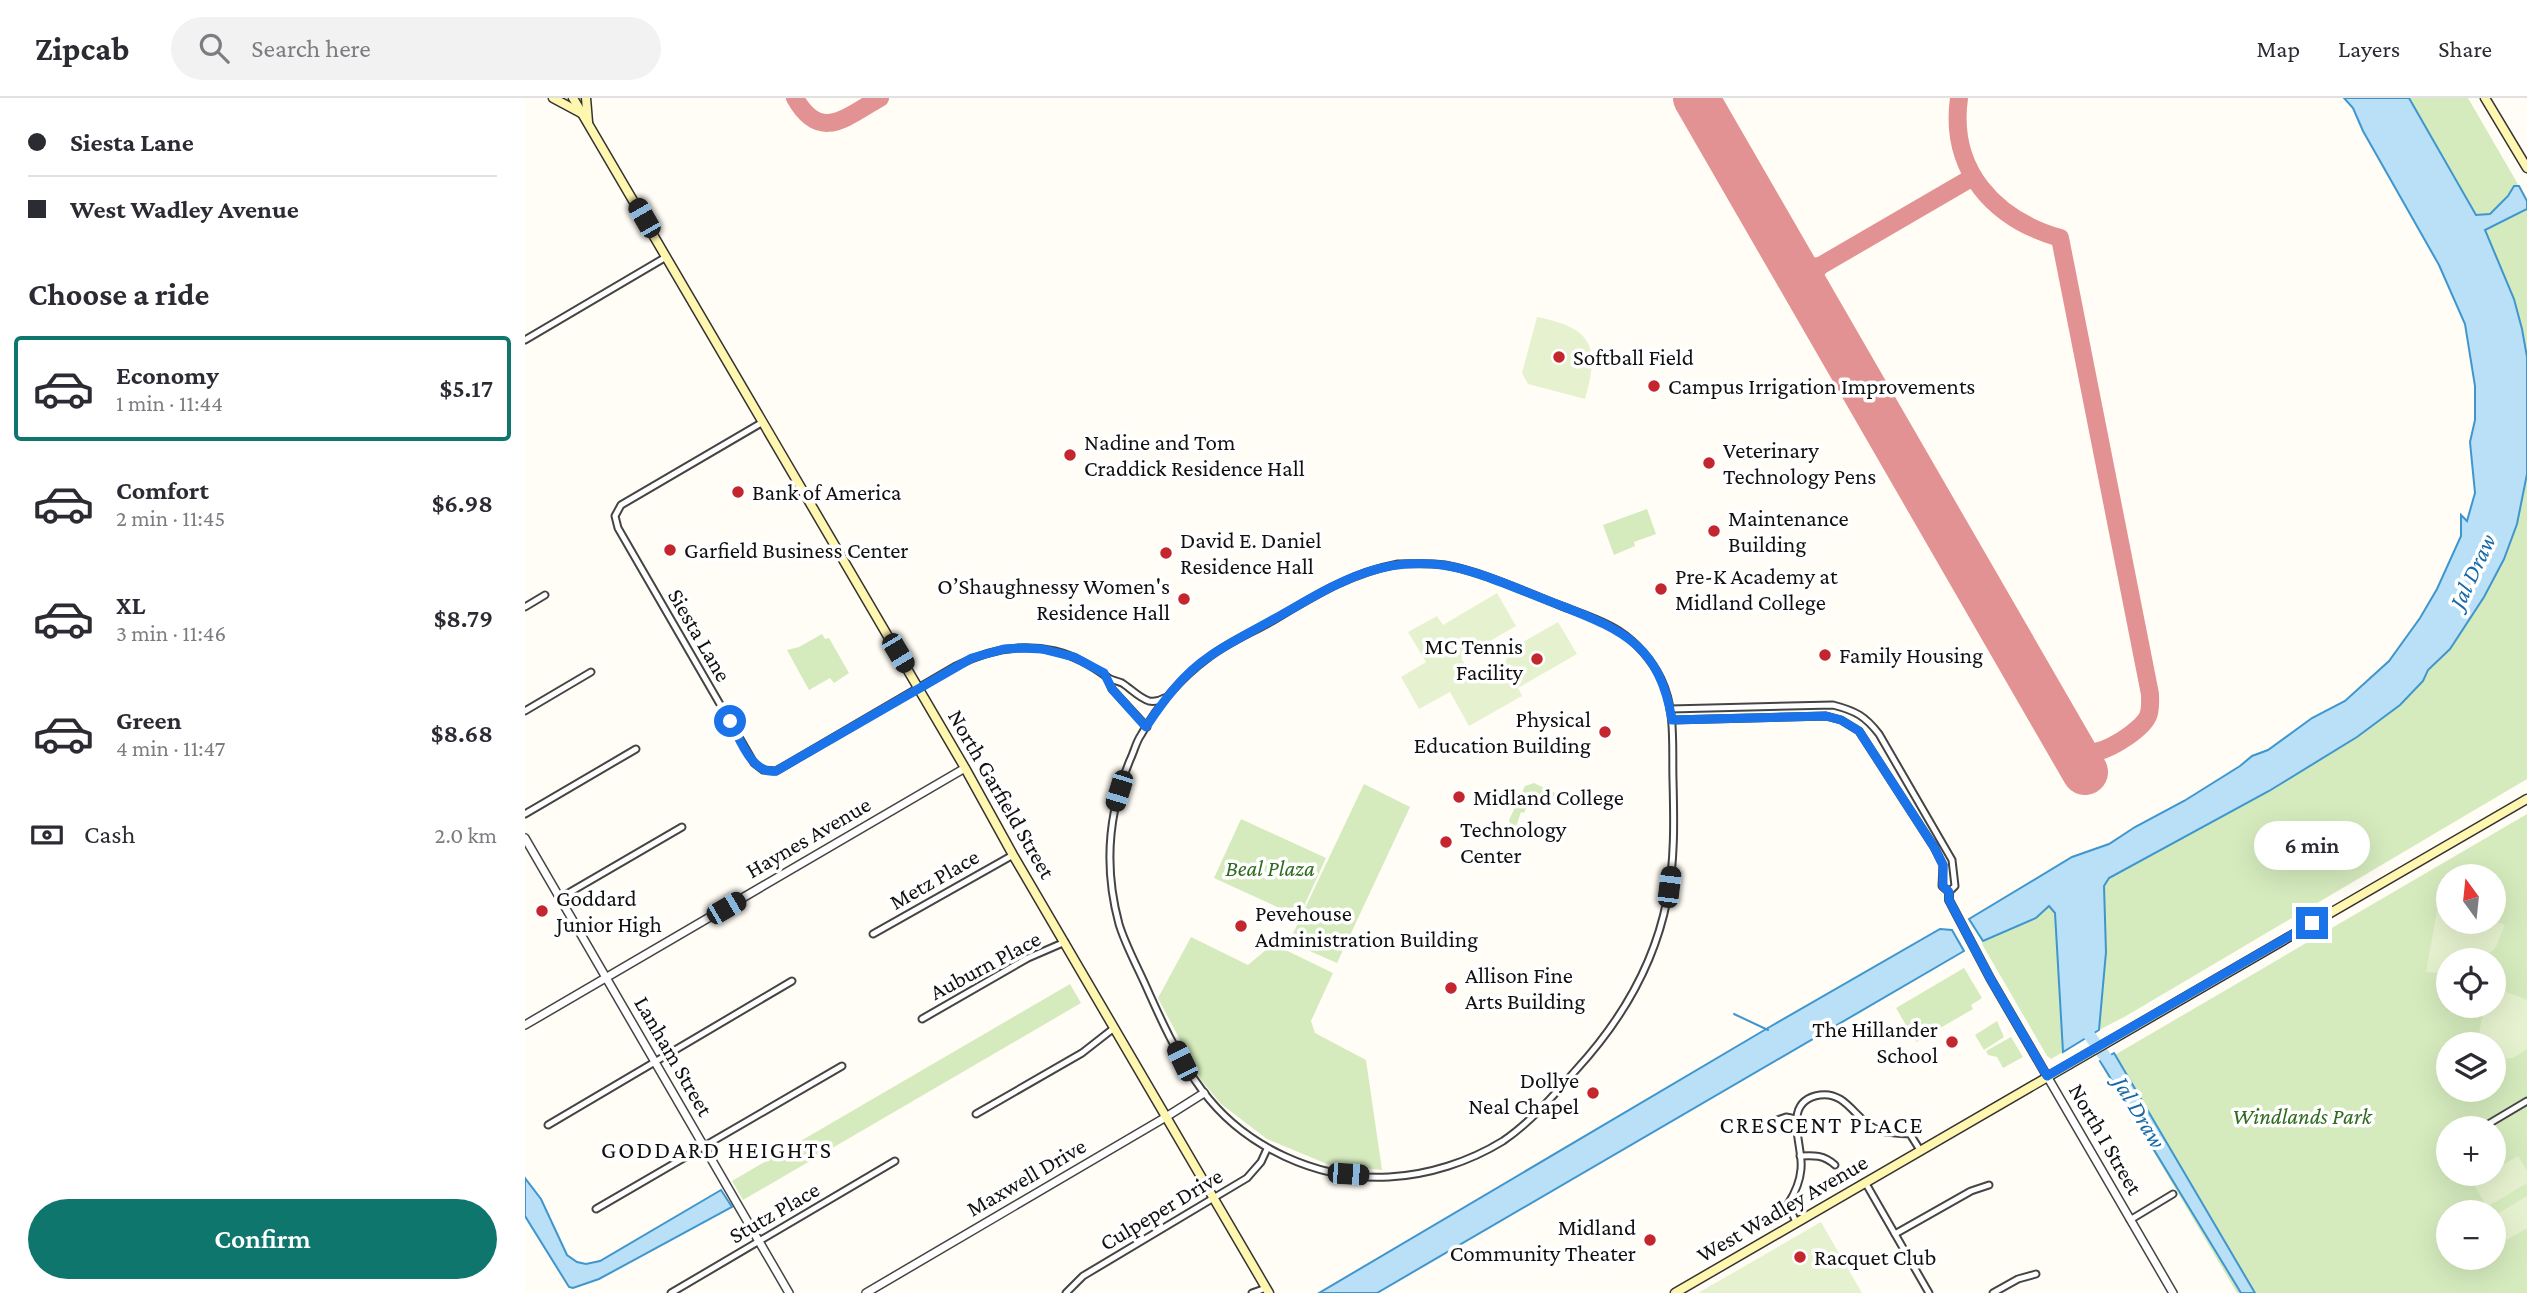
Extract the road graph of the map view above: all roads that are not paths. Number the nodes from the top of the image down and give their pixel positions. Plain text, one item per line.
1 (553, 98) edge
2 (573, 98) edge
3 (586, 98) edge
4 (2485, 98) edge
5 (582, 113) junction
6 (589, 125) junction
7 (2527, 168) edge
8 (666, 257) junction
9 (525, 340) edge
10 (763, 422) junction
11 (545, 595) dead end
12 (525, 607) edge
13 (591, 672) dead end
14 (1107, 677) junction
15 (919, 688) junction
16 (1168, 696) junction
17 (1670, 709) junction
18 (525, 711) edge
19 (1672, 720) junction
20 (1146, 727) junction
21 (636, 749) dead end
22 (965, 768) junction
23 (1907, 782) junction
24 (1897, 788) junction
25 (2527, 799) edge
26 (525, 814) edge
27 (682, 827) dead end
28 (525, 838) edge
29 (1013, 855) junction
30 (1949, 892) junction
31 (560, 898) junction
32 (873, 934) dead end
33 (1065, 942) junction
34 (606, 977) junction
35 (792, 981) dead end
36 (922, 1019) dead end
37 (525, 1025) edge
38 (1114, 1028) junction
39 (656, 1063) junction
40 (842, 1066) dead end
41 (2047, 1076) junction
42 (1204, 1093) junction
43 (2527, 1101) edge
44 (976, 1114) dead end
45 (2502, 1116) edge
46 (1167, 1117) junction
47 (1796, 1119) junction
48 (1769, 1123) dead end
49 (548, 1125) dead end
50 (705, 1146) junction
51 (1268, 1149) junction
52 (1920, 1150) junction
53 (1800, 1156) junction
54 (895, 1161) dead end
55 (1835, 1165) dead end
56 (1865, 1182) junction
57 (1989, 1185) dead end
58 (2173, 1194) dead end
59 (1214, 1199) junction
60 (596, 1209) dead end
61 (2130, 1220) junction
62 (1796, 1222) junction
63 (1895, 1234) junction
64 (759, 1241) junction
65 (2036, 1274) dead end
66 (1268, 1290) edge
67 (671, 1293) edge
68 (789, 1293) edge
69 (866, 1293) edge
70 (1066, 1293) edge
71 (1252, 1293) edge
72 (1675, 1293) edge
73 (1929, 1293) edge
74 (1993, 1293) edge
75 (2173, 1293) edge

1 - 5 main road
2 - 5 main road, North Garfield Street
3 - 6 main road
4 - 7 main road
5 - 6 main road, North Garfield Street
6 - 8 main road, North Garfield Street
8 - 9 street
8 - 10 main road, North Garfield Street
10 - 15 main road, North Garfield Street
10 - 15 street, Siesta Lane
11 - 12 street
13 - 18 street
14 - 15 street, Siesta Lane
14 - 16 street, Siesta Lane
14 - 20 street, Siesta Lane
15 - 22 main road, North Garfield Street
16 - 17 street
16 - 20 street
17 - 19 street
17 - 23 street
19 - 24 street
19 - 51 street
20 - 42 street
21 - 26 street
22 - 29 main road, North Garfield Street
22 - 34 street, Haynes Avenue
23 - 24 street
23 - 30 street
24 - 30 street
25 - 41 main road, West Wadley Avenue
27 - 31 street
28 - 31 street, Lanham Street
29 - 32 street, Metz Place
29 - 33 main road, North Garfield Street
30 - 41 street, North I Street
31 - 34 street, Lanham Street
33 - 36 street, Auburn Place
33 - 38 main road, North Garfield Street
34 - 37 street, Haynes Avenue
34 - 39 street, Lanham Street
35 - 39 street
38 - 44 street
38 - 46 main road, North Garfield Street
39 - 49 street
39 - 50 street, Lanham Street
40 - 50 street
41 - 52 main road, West Wadley Avenue
41 - 61 street, North I Street
42 - 46 street, Maxwell Drive
42 - 51 street
43 - 45 street
46 - 59 main road, North Garfield Street
46 - 69 street, Maxwell Drive
47 - 48 street
47 - 52 street
47 - 53 street
50 - 60 street
50 - 64 street, Lanham Street
51 - 59 street, Culpeper Drive
52 - 56 main road, West Wadley Avenue
53 - 55 street
53 - 62 street
54 - 64 street, Stutz Place
56 - 62 main road, West Wadley Avenue
56 - 63 street
57 - 63 street
58 - 61 street
59 - 66 main road, North Garfield Street
59 - 70 street, Culpeper Drive
61 - 75 street, North I Street
62 - 72 main road, West Wadley Avenue
63 - 73 street
64 - 67 street, Stutz Place
64 - 68 street, Lanham Street
65 - 74 street
66 - 71 street

